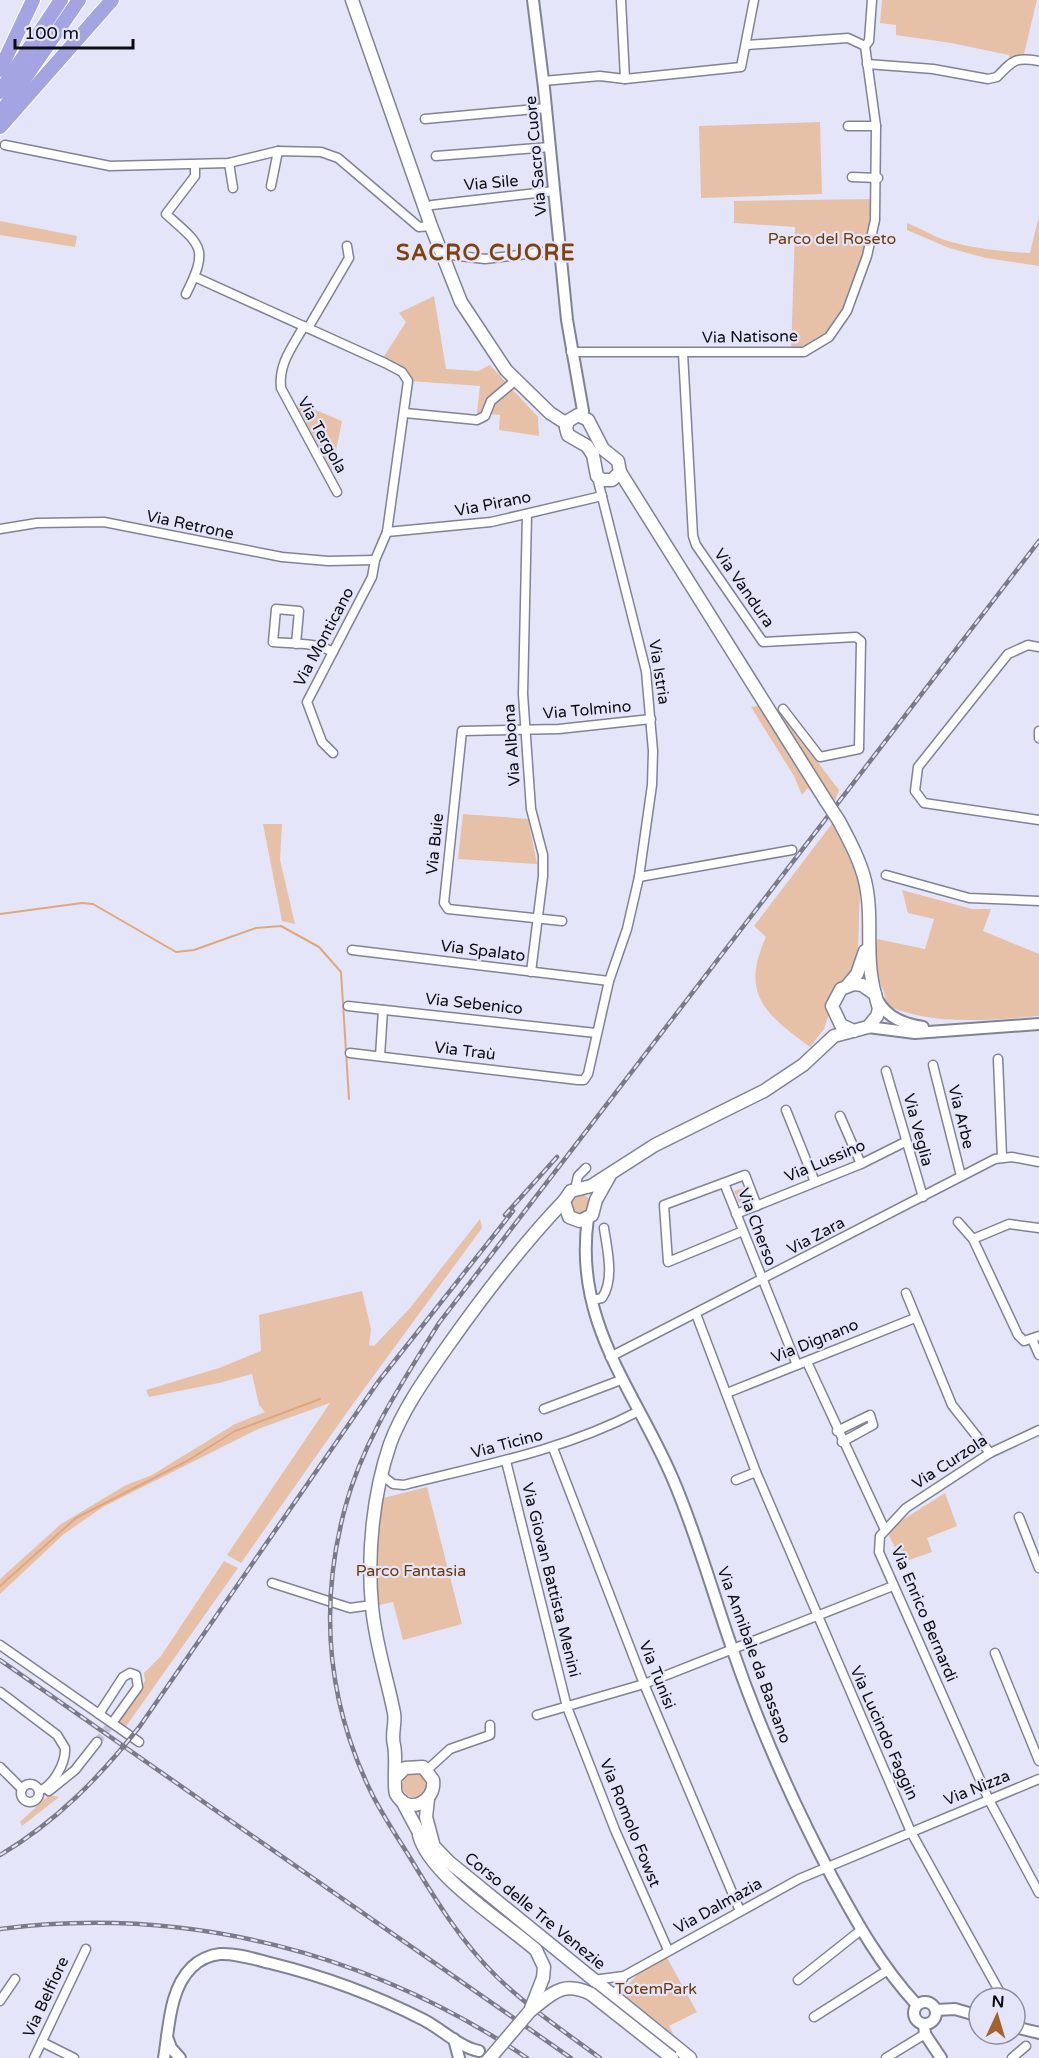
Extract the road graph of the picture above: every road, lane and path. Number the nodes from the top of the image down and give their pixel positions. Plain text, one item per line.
1 (33, 0) edge
2 (61, 0) edge
3 (79, 0) edge
4 (112, 0) edge
5 (352, 0) edge
6 (532, 0) edge
7 (621, 0) edge
8 (754, 0) edge
9 (872, 0) edge
10 (747, 45) junction
11 (865, 46) junction
12 (1039, 61) edge
13 (867, 64) junction
14 (0, 70) edge
15 (625, 79) junction
16 (543, 81) junction
17 (0, 92) edge
18 (546, 108) junction
19 (0, 114) edge
20 (425, 119) dead end
21 (848, 126) dead end
22 (876, 126) junction
23 (0, 127) edge
24 (4, 145) dead end
25 (550, 147) junction
26 (278, 151) junction
27 (436, 156) dead end
28 (229, 163) junction
29 (195, 165) junction
30 (852, 177) dead end
31 (878, 177) junction
32 (271, 186) dead end
33 (233, 188) dead end
34 (554, 191) junction
35 (432, 205) dead end
36 (431, 226) junction
37 (346, 246) dead end
38 (560, 250) junction
39 (451, 255) dead end
40 (195, 276) junction
41 (186, 294) dead end
42 (306, 327) junction
43 (571, 352) junction
44 (683, 353) junction
45 (516, 380) junction
46 (405, 413) junction
47 (581, 416) junction
48 (567, 424) junction
49 (590, 428) junction
50 (578, 440) junction
51 (609, 455) junction
52 (595, 463) junction
53 (620, 472) junction
54 (597, 476) junction
55 (337, 492) dead end
56 (602, 496) junction
57 (527, 514) junction
58 (0, 529) edge
59 (387, 532) junction
60 (375, 560) junction
61 (296, 644) junction
62 (1039, 647) edge
63 (333, 652) junction
64 (783, 709) dead end
65 (651, 719) junction
66 (525, 729) junction
67 (1039, 731) edge
68 (1039, 738) edge
69 (333, 753) dead end
70 (1039, 820) edge
71 (792, 850) dead end
72 (886, 875) dead end
73 (639, 877) junction
74 (1039, 902) edge
75 (537, 918) junction
76 (562, 921) dead end
77 (867, 941) junction
78 (352, 950) dead end
79 (531, 972) junction
80 (609, 981) junction
81 (847, 986) junction
82 (876, 998) junction
83 (348, 1006) dead end
84 (383, 1010) junction
85 (833, 1013) junction
86 (1037, 1025) edge
87 (868, 1027) junction
88 (854, 1031) junction
89 (596, 1032) junction
90 (950, 1032) junction
91 (817, 1050) junction
92 (350, 1053) dead end
93 (380, 1056) junction
94 (998, 1059) dead end
95 (933, 1065) dead end
96 (886, 1071) dead end
97 (578, 1080) joint
98 (786, 1110) dead end
99 (840, 1116) dead end
100 (905, 1142) junction
101 (1002, 1157) junction
102 (1039, 1162) edge
103 (861, 1164) junction
104 (586, 1168) dead end
105 (610, 1175) junction
106 (961, 1176) junction
107 (815, 1182) junction
108 (724, 1183) junction
109 (580, 1189) junction
110 (923, 1197) junction
111 (596, 1200) junction
112 (564, 1201) junction
113 (757, 1206) junction
114 (736, 1214) junction
115 (572, 1218) junction
116 (588, 1218) junction
117 (958, 1222) dead end
118 (543, 1225) junction
119 (604, 1228) dead end
120 (1039, 1228) edge
121 (743, 1231) junction
122 (973, 1239) junction
123 (584, 1246) junction
124 (761, 1281) junction
125 (906, 1293) dead end
126 (592, 1300) junction
127 (696, 1314) junction
128 (915, 1318) junction
129 (1036, 1337) edge
130 (1039, 1355) edge
131 (610, 1357) junction
132 (807, 1362) junction
133 (797, 1365) junction
134 (621, 1380) junction
135 (727, 1393) junction
136 (544, 1409) dead end
137 (637, 1412) junction
138 (1039, 1430) edge
139 (837, 1431) junction
140 (842, 1442) junction
141 (553, 1448) junction
142 (990, 1453) junction
143 (506, 1461) junction
144 (756, 1472) junction
145 (383, 1476) junction
146 (736, 1480) dead end
147 (1019, 1517) dead end
148 (885, 1530) junction
149 (1039, 1568) edge
150 (272, 1583) dead end
151 (893, 1586) junction
152 (372, 1605) junction
153 (817, 1617) junction
154 (0, 1645) edge
155 (732, 1649) junction
156 (996, 1653) dead end
157 (644, 1684) junction
158 (0, 1692) edge
159 (567, 1707) junction
160 (99, 1714) junction
161 (537, 1715) dead end
162 (115, 1719) tunnel mouth
163 (490, 1725) dead end
164 (97, 1742) tunnel mouth
165 (139, 1742) dead end
166 (395, 1748) junction
167 (1039, 1761) edge
168 (0, 1767) edge
169 (422, 1768) junction
170 (396, 1777) junction
171 (1039, 1779) edge
172 (22, 1789) junction
173 (45, 1790) junction
174 (429, 1799) junction
175 (401, 1800) junction
176 (989, 1800) junction
177 (417, 1828) junction
178 (911, 1832) junction
179 (435, 1847) junction
180 (827, 1866) junction
181 (1039, 1893) edge
182 (740, 1911) junction
183 (861, 1930) junction
184 (86, 1949) dead end
185 (668, 1950) junction
186 (888, 1970) junction
187 (624, 1976) junction
188 (15, 1979) dead end
189 (592, 1980) junction
190 (798, 1980) dead end
191 (996, 1986) edge
192 (614, 1998) junction
193 (0, 2001) edge
194 (917, 2005) junction
195 (936, 2010) junction
196 (530, 2011) junction
197 (967, 2012) edge
198 (814, 2017) dead end
199 (925, 2029) junction
200 (167, 2033) junction
201 (454, 2039) junction
202 (42, 2042) junction
203 (1026, 2046) dead end
204 (485, 2055) edge
205 (34, 2058) edge
206 (74, 2058) edge
207 (164, 2058) edge
208 (180, 2058) edge
209 (461, 2058) edge
210 (496, 2058) edge
211 (672, 2058) edge
212 (690, 2058) edge
213 (886, 2058) edge
214 (941, 2058) edge
215 (1012, 2058) edge

1 - 14 highway
2 - 17 highway
3 - 19 highway
4 - 23 highway
5 - 36 main road
6 - 16 street, Via Sacro Cuore
7 - 15 street
8 - 10 street
9 - 11 street, Via Natisone
10 - 11 street
10 - 15 street
11 - 13 street, Via Natisone
12 - 13 street
13 - 22 street, Via Natisone
15 - 16 street
16 - 18 street, Via Sacro Cuore
18 - 20 street
18 - 25 street, Via Sacro Cuore
21 - 22 street
22 - 31 street, Via Natisone
24 - 29 street
25 - 27 street
25 - 34 street, Via Sacro Cuore
26 - 28 street
26 - 32 street
26 - 36 street
28 - 29 street
28 - 33 street
29 - 40 street
30 - 31 street
31 - 44 street, Via Natisone
34 - 35 street, Via Sile
34 - 38 street, Via Sacro Cuore
36 - 45 main road
37 - 42 street, Via Tergola
38 - 39 street
38 - 43 street, Via Sacro Cuore
40 - 41 street
40 - 42 street
42 - 46 street
42 - 55 street, Via Tergola
43 - 44 street, Via Natisone
43 - 47 street, Via Sacro Cuore
44 - 64 street, Via Vandura
45 - 46 street
45 - 48 main road
46 - 59 street
47 - 48 main road
47 - 49 main road
48 - 50 main road
49 - 50 main road
49 - 51 main road
50 - 52 main road
51 - 52 main road
51 - 53 main road
52 - 54 main road
53 - 54 main road
53 - 77 main road, bridge
54 - 56 street, Via Istria
56 - 57 street, Via Pirano
56 - 65 street, Via Istria
57 - 59 street, Via Pirano
57 - 66 street, Via Albona
58 - 60 street, Via Retrone
59 - 60 street, Via Monticano
60 - 63 street, Via Monticano
61 - 61 street
61 - 63 street
62 - 70 street
63 - 69 street, Via Monticano
65 - 66 street, Via Tolmino
65 - 73 street, Via Istria
66 - 75 street, Via Albona
66 - 75 street, Via Buie
67 - 68 street
71 - 73 street
72 - 74 street
73 - 80 street, Via Istria
75 - 76 street, Via Buie
75 - 79 street, Via Albona
77 - 81 main road
77 - 82 main road
78 - 79 street, Via Spalato
79 - 80 street, Via Spalato
80 - 89 street, Via Istria
81 - 82 main road
81 - 85 main road
82 - 87 main road
82 - 90 street
83 - 84 street, Via Sebenico
84 - 89 street, Via Sebenico
84 - 93 street
85 - 88 main road
85 - 91 main road
86 - 90 street
87 - 88 main road
87 - 90 street
88 - 91 main road
89 - 97 street, Via Istria
91 - 105 main road
92 - 93 street, Via Traù
93 - 97 street, Via Traù
94 - 101 street
95 - 106 street, Via Arbe
96 - 100 street, Via Veglia
98 - 107 street
99 - 103 street
100 - 103 street, Via Lussino
100 - 110 street, Via Veglia
101 - 102 street
101 - 106 street, Via Zara
103 - 107 street, Via Lussino
104 - 109 street
105 - 109 main road
105 - 111 main road, Via Annibale da Bassano
106 - 110 street, Via Zara
107 - 113 street, Via Lussino
108 - 113 street
108 - 114 street, Via Cherso
108 - 121 street
109 - 111 main road
109 - 112 main road
110 - 124 street, Via Zara
111 - 116 main road, Via Annibale da Bassano
112 - 115 main road, Via Annibale da Bassano
112 - 118 main road, Corso delle Tre Venezie
113 - 114 street, Via Lussino
114 - 121 street, Via Cherso
115 - 116 main road
115 - 118 main road
115 - 123 street, Via Annibale da Bassano
116 - 123 street, Via Annibale da Bassano
117 - 122 street
118 - 145 main road, Corso delle Tre Venezie
119 - 126 street
120 - 122 street
121 - 124 street, Via Cherso
122 - 129 street
123 - 126 street, Via Annibale da Bassano
124 - 127 street, Via Zara
124 - 133 street
125 - 128 street
126 - 131 street, Via Annibale da Bassano
127 - 131 street, Via Zara
127 - 135 street, Via Lucindo Faggin
128 - 132 street, Via Dignano
128 - 142 street
129 - 130 street
131 - 134 street, Via Annibale da Bassano
132 - 133 street, Via Dignano
132 - 139 street, Via Enrico Bernardi
133 - 135 street, Via Dignano
134 - 136 street
134 - 137 street, Via Annibale da Bassano
135 - 144 street, Via Lucindo Faggin
137 - 141 street, Via Ticino
137 - 155 street, Via Annibale da Bassano
138 - 142 street, Via Curzola
139 - 140 street, Via Enrico Bernardi
139 - 140 street
140 - 148 street, Via Enrico Bernardi
141 - 143 street, Via Ticino
141 - 157 street, Via Tunisi
142 - 148 street, Via Curzola
143 - 145 street, Via Ticino
143 - 159 street, Via Giovan Battista Menini
144 - 146 street
144 - 153 street, Via Lucindo Faggin
145 - 152 main road, Corso delle Tre Venezie
147 - 149 street
148 - 151 street, Via Enrico Bernardi
150 - 152 street
151 - 153 street
151 - 176 street, Via Enrico Bernardi
152 - 166 main road, Corso delle Tre Venezie
153 - 155 street
153 - 178 street, Via Lucindo Faggin
154 - 160 street
155 - 157 street
155 - 180 street, Via Annibale da Bassano
156 - 167 street
157 - 159 street
157 - 182 street, Via Tunisi
158 - 173 street
159 - 161 street
159 - 185 street, Via Romolo Fowst
160 - 162 street
160 - 165 street
163 - 169 street
164 - 173 street
166 - 169 main road
166 - 170 main road, Corso delle Tre Venezie
168 - 172 street
169 - 170 main road
169 - 174 main road
170 - 175 main road, Corso delle Tre Venezie
171 - 176 street, Via Nizza
172 - 173 street
172 - 173 street
174 - 175 main road
174 - 179 main road
175 - 177 main road, Corso delle Tre Venezie
176 - 178 street, Via Nizza
176 - 181 street, Via Enrico Bernardi
177 - 179 main road, Corso delle Tre Venezie
177 - 196 main road, bridge
178 - 180 street, Via Nizza
178 - 191 street, Via Lucindo Faggin
179 - 189 main road, Corso delle Tre Venezie
180 - 182 street, Via Dalmazia
180 - 183 street, Via Annibale da Bassano
182 - 185 street, Via Dalmazia
183 - 186 street, Via Annibale da Bassano
183 - 190 street
184 - 202 street, Via Belfiore
185 - 187 street, Via Dalmazia
186 - 194 street, Via Annibale da Bassano
186 - 198 street
187 - 189 street, Via Dalmazia
187 - 192 street
188 - 193 street
189 - 192 main road, Corso delle Tre Venezie
192 - 212 main road, Corso delle Tre Venezie
194 - 195 street
194 - 199 street, Via Annibale da Bassano
195 - 197 street
195 - 199 street
196 - 204 main road, bridge
196 - 211 main road, bridge
199 - 213 street
199 - 214 street, Via Annibale da Bassano
200 - 201 street
200 - 207 street
200 - 208 street
201 - 204 street
201 - 209 street
202 - 205 street, Via Belfiore
202 - 206 street
203 - 215 street
204 - 209 street
204 - 210 street

